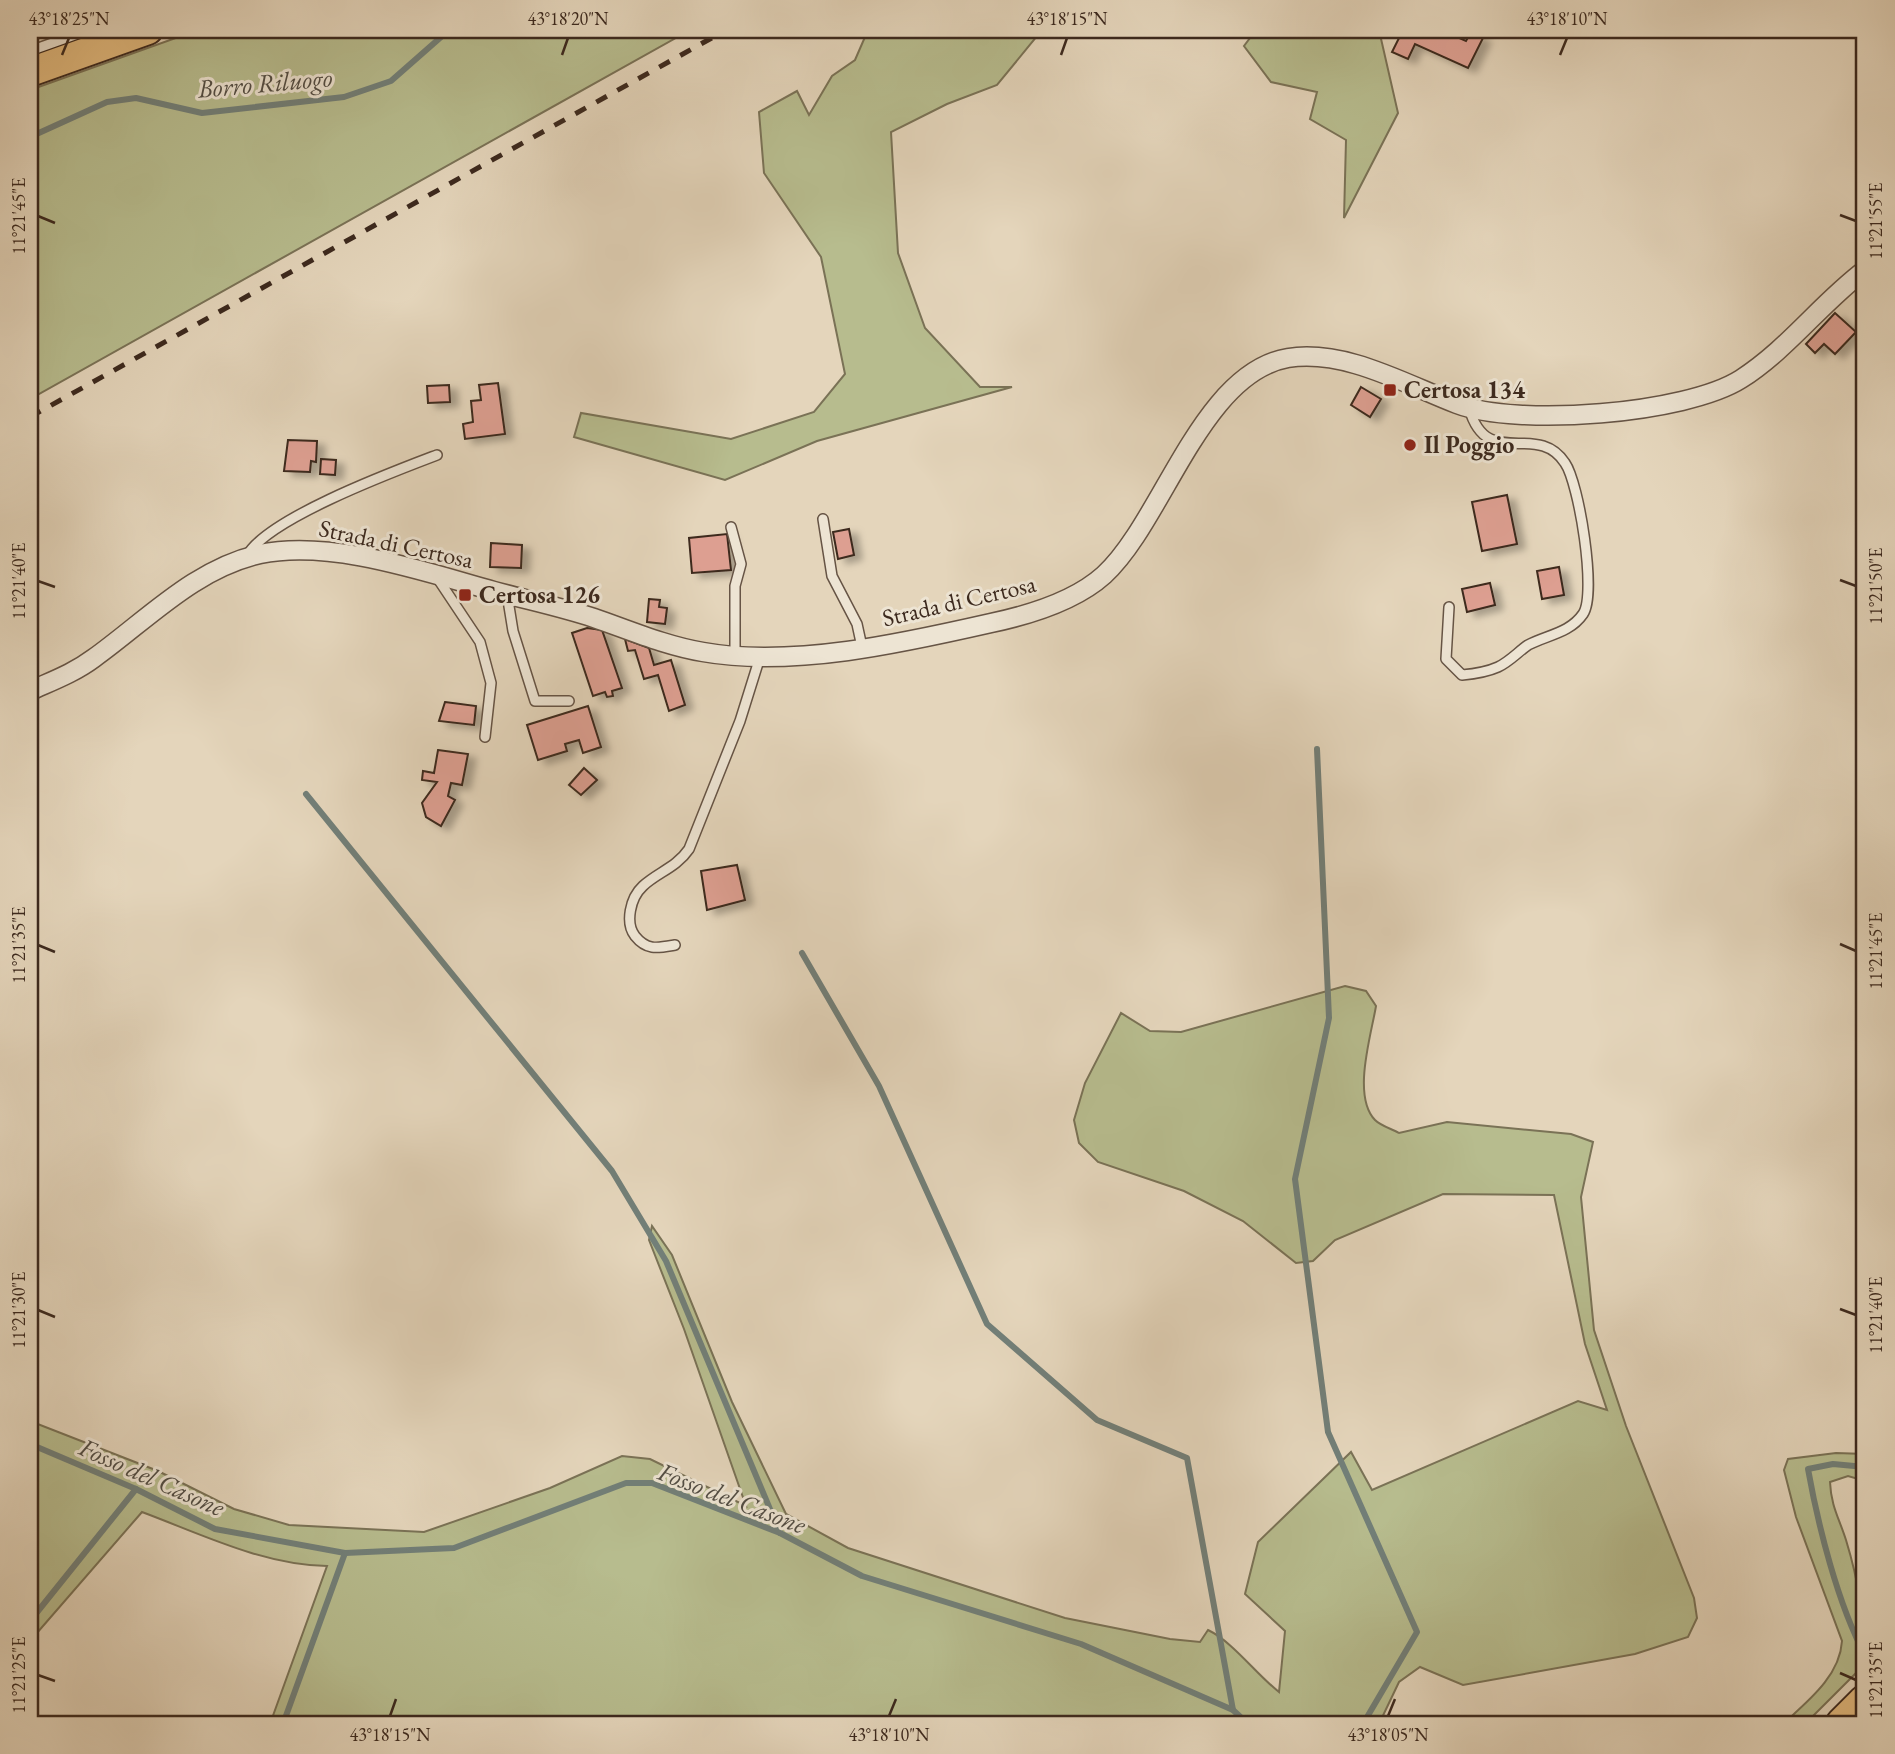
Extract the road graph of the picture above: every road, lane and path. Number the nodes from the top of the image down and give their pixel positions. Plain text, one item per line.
1 (89, 30) edge
2 (140, 31) edge
3 (30, 51) edge
4 (30, 72) edge
5 (1865, 270) edge
6 (1469, 408) junction
7 (437, 454) dead end
8 (823, 519) dead end
9 (731, 527) dead end
10 (247, 557) junction
11 (435, 575) junction
12 (507, 594) junction
13 (1449, 607) dead end
14 (862, 647) junction
15 (735, 656) junction
16 (760, 657) junction
17 (30, 691) edge
18 (569, 701) dead end
19 (485, 737) dead end
20 (675, 945) dead end
21 (1865, 1702) edge
22 (1843, 1724) edge

1 - 3 lane
2 - 4 main road
5 - 6 street, Strada di Certosa
6 - 13 lane
6 - 14 street, Strada di Certosa
7 - 10 lane
8 - 14 lane
9 - 15 lane
10 - 11 street, Strada di Certosa
10 - 17 street, Strada di Certosa
11 - 12 street, Strada di Certosa
11 - 19 lane
12 - 15 street, Strada di Certosa
12 - 18 lane
14 - 16 street, Strada di Certosa
15 - 16 street, Strada di Certosa
16 - 20 lane
21 - 22 highway

